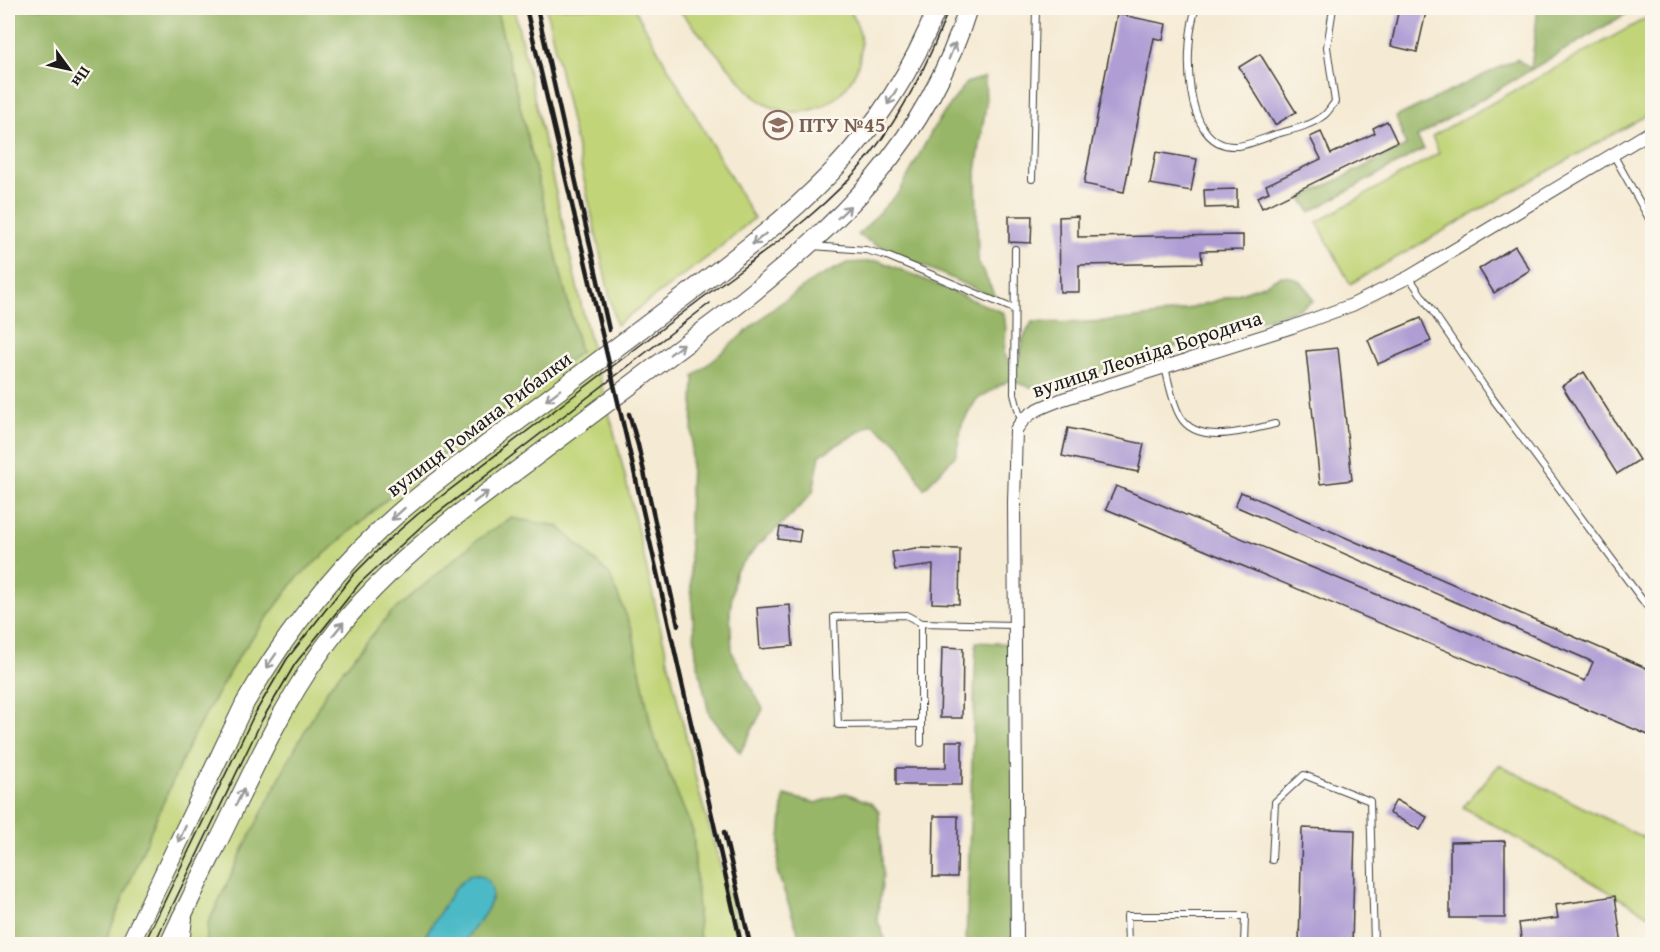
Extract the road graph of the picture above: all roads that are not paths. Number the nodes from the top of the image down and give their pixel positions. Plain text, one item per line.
1 (937, 8) edge
2 (968, 8) edge
3 (1036, 8) edge
4 (1196, 8) edge
5 (1333, 8) edge
6 (1653, 131) edge
7 (1614, 156) junction
8 (1032, 179) dead end
9 (1653, 224) edge
10 (808, 246) junction
11 (1015, 249) dead end
12 (1409, 277) junction
13 (1014, 309) junction
14 (1164, 367) junction
15 (1021, 421) junction
16 (1275, 424) dead end
17 (1653, 613) edge
18 (921, 623) junction
19 (1016, 625) junction
20 (921, 724) junction
21 (921, 743) dead end
22 (1272, 860) dead end
23 (182, 918) junction
24 (130, 945) edge
25 (169, 945) edge
26 (179, 945) edge
27 (1017, 945) edge
28 (1128, 945) edge
29 (1244, 945) edge
30 (1374, 945) edge

1 -> 24 main road, вулиця Романа Рибалки
10 -> 2 main road
3 - 8 lane
4 - 5 lane
6 - 7 street, вулиця Леоніда Бородича
7 - 9 lane
7 - 12 street, вулиця Леоніда Бородича
10 - 13 lane
23 -> 10 main road
11 - 13 lane
12 - 14 street, вулиця Леоніда Бородича
12 - 17 lane
13 - 15 lane
14 - 15 street, вулиця Леоніда Бородича
14 - 16 lane
15 - 19 street, вулиця Леоніда Бородича
18 - 19 lane
18 - 20 lane
18 - 20 lane
19 - 27 street, вулиця Леоніда Бородича
20 - 21 lane
22 - 30 lane
23 - 25 main road
23 - 26 main road
28 - 29 lane

